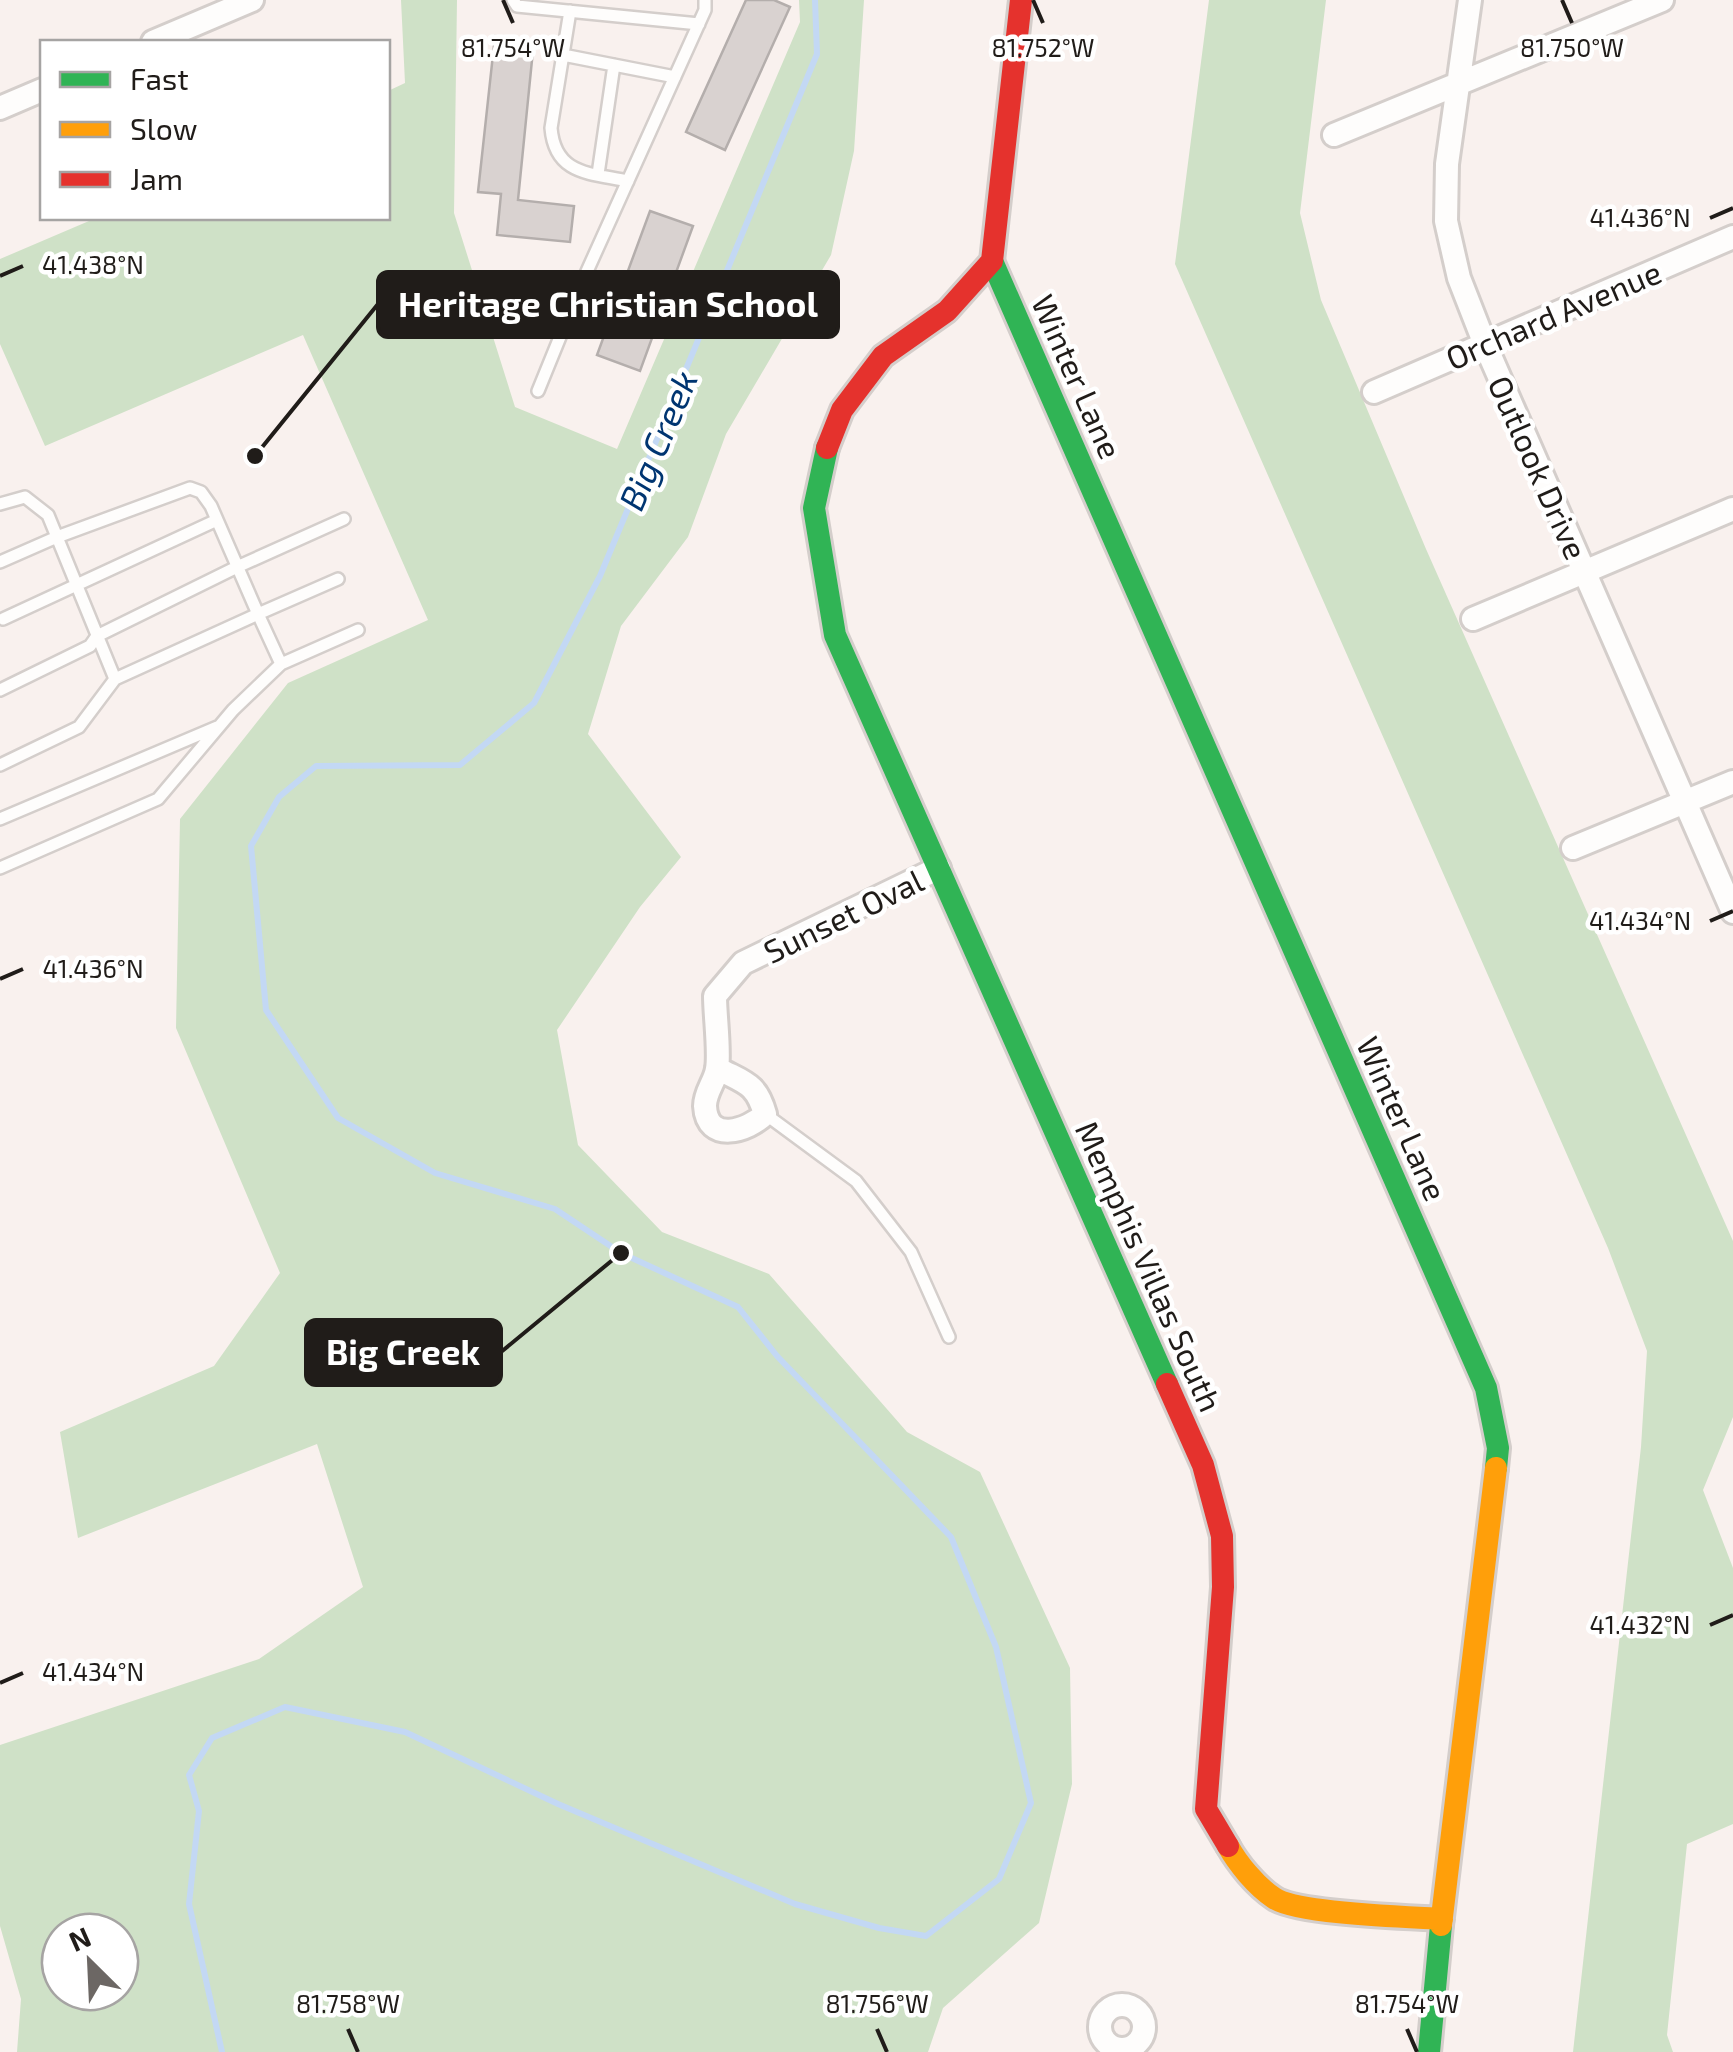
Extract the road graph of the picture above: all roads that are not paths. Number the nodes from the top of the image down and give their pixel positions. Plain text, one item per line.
1 (252, 0) edge
2 (513, 0) edge
3 (705, 0) edge
4 (1021, 0) edge
5 (1470, 0) edge
6 (1662, 0) edge
7 (570, 11) junction
8 (699, 24) junction
9 (157, 40) edge
10 (563, 55) junction
11 (614, 65) junction
12 (675, 77) junction
13 (1458, 87) junction
14 (40, 91) edge
15 (0, 108) edge
16 (1334, 136) dead end
17 (598, 174) junction
18 (628, 181) junction
19 (1733, 237) edge
20 (992, 261) junction
21 (1484, 342) junction
22 (538, 391) dead end
23 (1374, 392) dead end
24 (0, 504) edge
25 (1733, 510) edge
26 (344, 519) dead end
27 (217, 520) junction
28 (57, 536) junction
29 (0, 562) edge
30 (237, 567) junction
31 (1586, 572) junction
32 (338, 579) dead end
33 (76, 584) junction
34 (258, 614) junction
35 (3, 619) dead end
36 (1472, 619) dead end
37 (358, 630) dead end
38 (98, 636) junction
39 (281, 664) junction
40 (115, 679) junction
41 (0, 690) edge
42 (220, 725) junction
43 (0, 765) edge
44 (1733, 782) edge
45 (1685, 803) junction
46 (0, 819) edge
47 (1572, 848) dead end
48 (0, 868) edge
49 (938, 868) junction
50 (1733, 912) edge
51 (717, 1068) junction
52 (765, 1114) junction
53 (949, 1337) dead end
54 (1442, 1919) junction
55 (1429, 2052) edge

1 - 9 street
2 - 7 lane
3 - 8 lane
4 - 20 street
5 - 13 street, Outlook Drive
6 - 13 street
7 - 8 lane
7 - 10 lane
8 - 12 lane
10 - 11 lane
10 - 17 lane
11 - 12 lane
11 - 17 lane
12 - 18 lane
13 - 16 street
13 - 21 street, Outlook Drive
14 - 15 street
17 - 18 lane
18 - 22 lane
19 - 21 street, Orchard Avenue
20 - 49 street, Memphis Villas South
20 - 54 street, Winter Lane
21 - 23 street, Orchard Avenue
21 - 31 street, Outlook Drive
24 - 28 lane
25 - 31 street
26 - 30 lane
27 - 28 lane
27 - 30 lane
27 - 33 lane
28 - 29 lane
28 - 33 lane
30 - 34 lane
30 - 38 lane
31 - 36 street
31 - 45 street, Outlook Drive
32 - 34 lane
33 - 35 lane
33 - 38 lane
34 - 39 lane
34 - 40 lane
37 - 39 lane
38 - 40 lane
38 - 41 lane
39 - 42 lane
40 - 43 lane
42 - 46 lane
42 - 48 lane
44 - 45 street
45 - 47 street
45 - 50 street, Outlook Drive
49 - 51 street, Sunset Oval
49 - 54 street, Memphis Villas South
51 - 52 street
51 - 52 street, Sunset Oval
52 - 53 lane
54 - 55 street, Winter Lane

